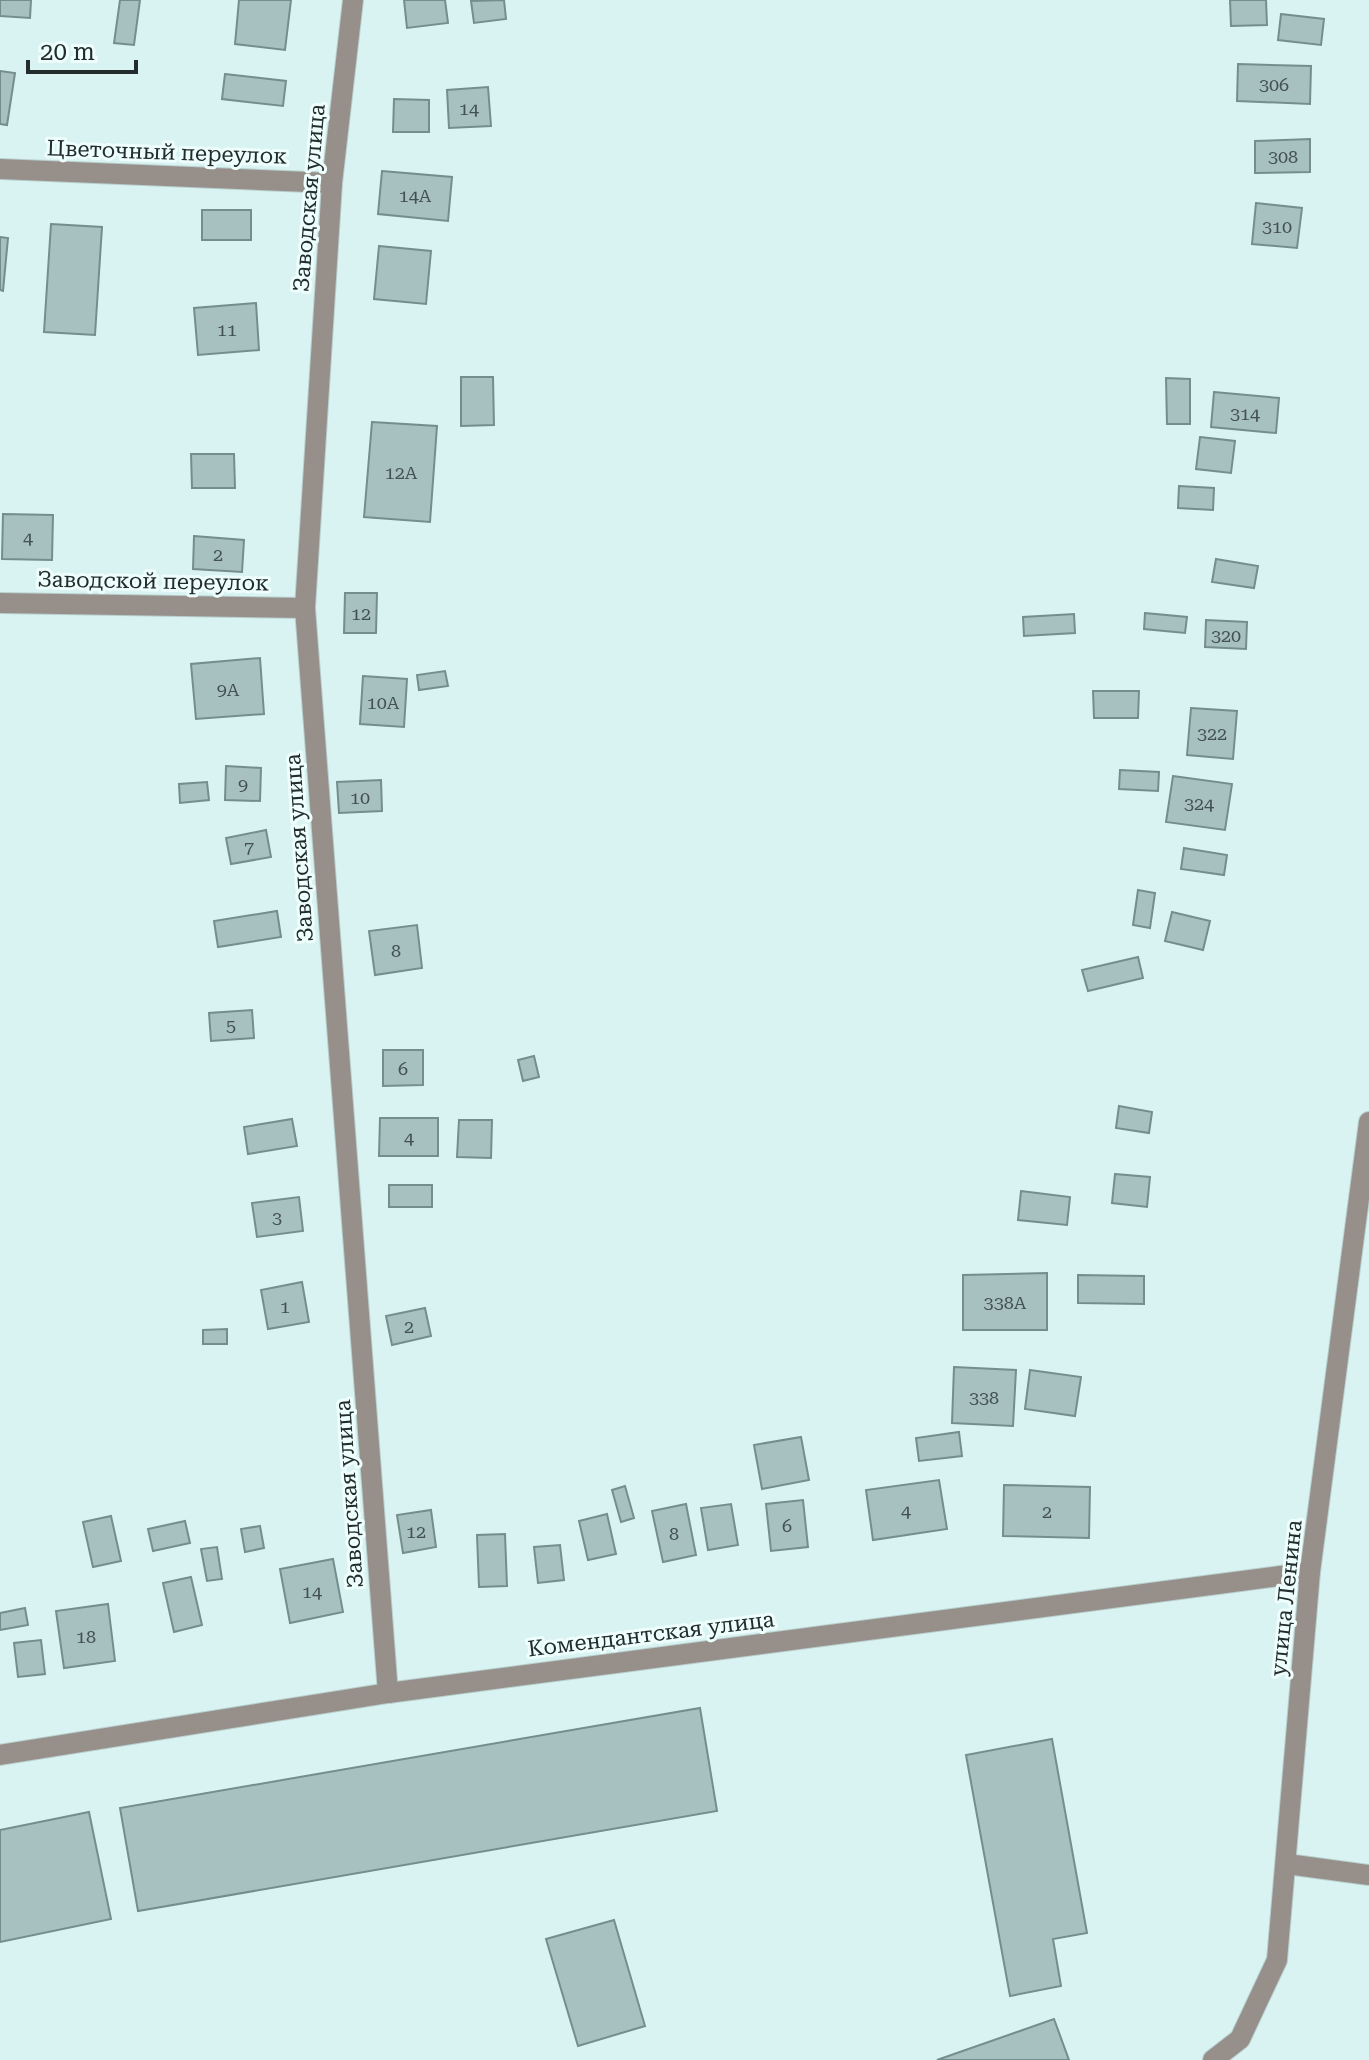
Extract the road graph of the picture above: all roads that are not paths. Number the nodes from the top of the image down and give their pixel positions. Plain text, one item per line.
1 (353, 0) edge
2 (0, 169) edge
3 (332, 183) junction
4 (0, 603) edge
5 (305, 608) junction
6 (1369, 1122) edge
7 (1310, 1572) junction
8 (388, 1693) junction
9 (0, 1755) edge
10 (1287, 1864) junction
11 (1369, 1875) edge
12 (1213, 2060) edge

1 - 3 street, Заводская улица
2 - 3 street, Цветочный переулок
3 - 5 street, Заводская улица
4 - 5 street, Заводской переулок
5 - 8 street, Заводская улица
6 - 7 street, улица Ленина
7 - 8 street, Комендантская улица
7 - 10 street, улица Ленина
8 - 9 street, Комендантская улица
10 - 11 street
10 - 12 street, улица Ленина

